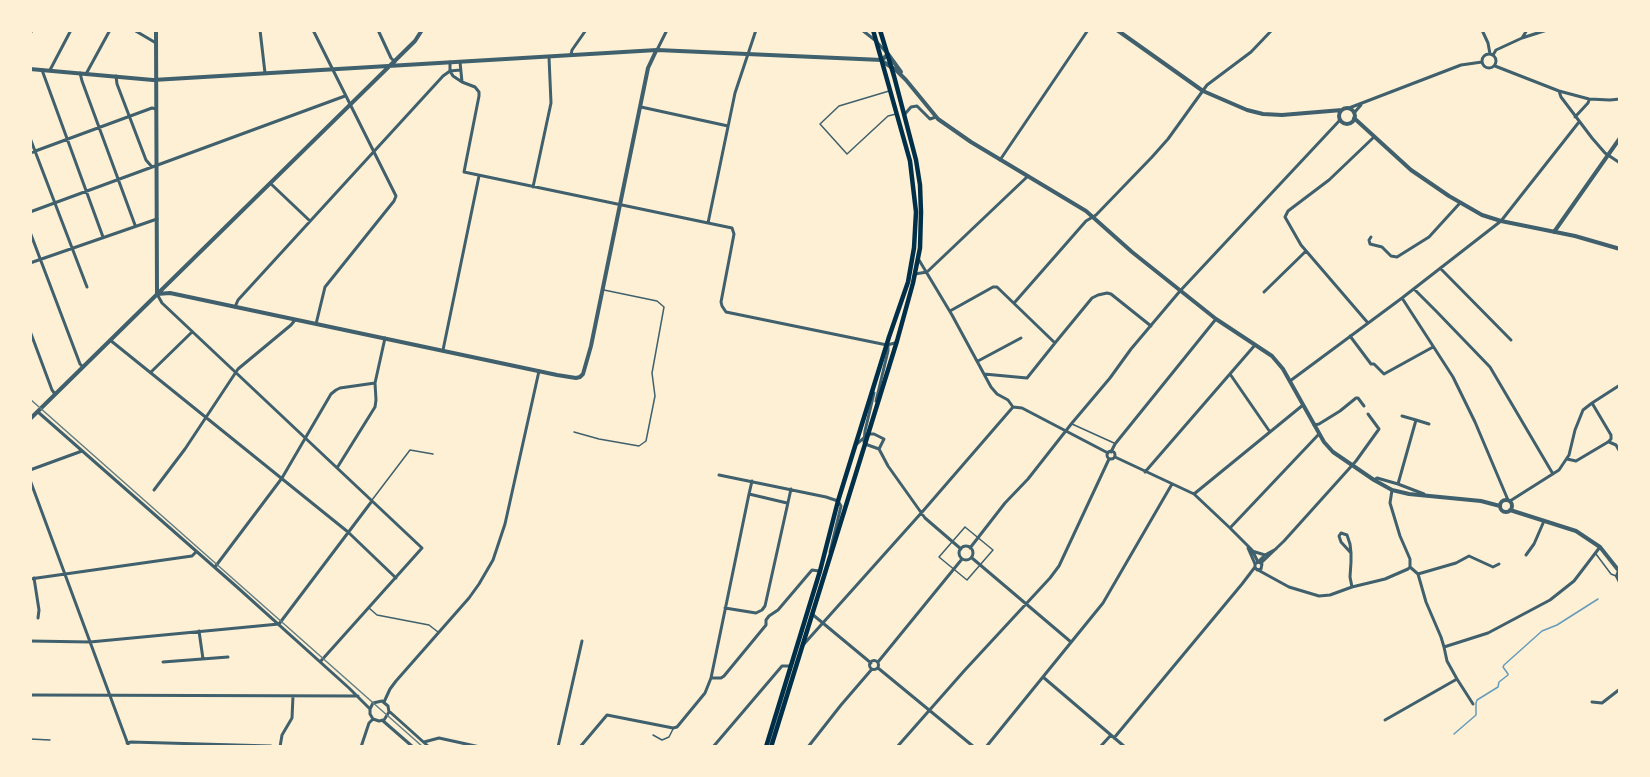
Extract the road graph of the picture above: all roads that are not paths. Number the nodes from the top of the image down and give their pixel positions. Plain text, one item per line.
1 (32, 30) edge
2 (71, 30) edge
3 (110, 30) edge
4 (134, 30) edge
5 (156, 30) edge
6 (260, 30) edge
7 (313, 30) edge
8 (378, 30) edge
9 (422, 30) edge
10 (586, 30) edge
11 (667, 30) edge
12 (756, 30) edge
13 (862, 30) edge
14 (868, 30) edge
15 (873, 30) edge
16 (880, 30) edge
17 (1088, 30) edge
18 (1117, 30) edge
19 (1272, 30) edge
20 (1482, 30) edge
21 (1527, 30) edge
22 (1547, 30) edge
23 (30, 34) edge
24 (1522, 38) junction
25 (876, 41) junction
26 (156, 43) junction
27 (657, 50) junction
28 (748, 54) junction
29 (888, 54) junction
30 (571, 55) junction
31 (1492, 55) junction
32 (549, 57) junction
33 (882, 60) junction
34 (394, 61) junction
35 (450, 62) junction
36 (460, 62) junction
37 (1482, 62) junction
38 (398, 65) junction
39 (389, 66) junction
40 (1495, 66) junction
41 (892, 67) junction
42 (30, 69) edge
43 (332, 69) junction
44 (42, 70) junction
45 (50, 70) junction
46 (460, 70) junction
47 (450, 71) junction
48 (83, 73) junction
49 (266, 73) junction
50 (116, 76) junction
51 (156, 79) junction
52 (906, 80) junction
53 (462, 82) junction
54 (890, 90) junction
55 (1203, 91) junction
56 (1559, 91) junction
57 (345, 96) junction
58 (1589, 99) junction
59 (1620, 99) edge
60 (1365, 102) junction
61 (350, 105) junction
62 (641, 107) junction
63 (1349, 108) junction
64 (156, 109) junction
65 (1330, 110) junction
66 (1342, 110) junction
67 (898, 113) junction
68 (904, 115) junction
69 (129, 117) junction
70 (936, 117) junction
71 (1575, 117) junction
72 (1340, 118) junction
73 (1354, 118) junction
74 (1579, 122) junction
75 (728, 126) junction
76 (99, 128) junction
77 (1374, 137) junction
78 (30, 138) edge
79 (1620, 138) edge
80 (66, 140) junction
81 (35, 151) junction
82 (374, 152) junction
83 (30, 153) edge
84 (1608, 154) junction
85 (1000, 160) junction
86 (1620, 162) edge
87 (154, 166) junction
88 (479, 176) junction
89 (1029, 176) junction
90 (118, 180) junction
91 (270, 183) junction
92 (533, 187) junction
93 (86, 192) junction
94 (55, 203) junction
95 (1460, 203) junction
96 (620, 205) junction
97 (30, 212) edge
98 (1092, 217) junction
99 (156, 219) junction
100 (310, 221) junction
101 (1501, 221) junction
102 (708, 223) junction
103 (135, 225) junction
104 (30, 232) edge
105 (1554, 232) junction
106 (103, 237) junction
107 (1371, 237) dead end
108 (72, 248) junction
109 (1620, 249) edge
110 (1306, 251) junction
111 (918, 258) junction
112 (40, 259) junction
113 (30, 263) edge
114 (1440, 268) junction
115 (927, 272) junction
116 (915, 274) junction
117 (87, 287) dead end
118 (1414, 289) junction
119 (603, 290) junction
120 (1180, 291) junction
121 (1264, 292) dead end
122 (157, 294) junction
123 (1401, 298) junction
124 (1015, 302) junction
125 (235, 307) junction
126 (950, 311) junction
127 (1216, 319) junction
128 (295, 320) junction
129 (1368, 323) junction
130 (316, 324) junction
131 (1151, 326) junction
132 (30, 331) edge
133 (192, 332) junction
134 (1350, 336) junction
135 (385, 338) junction
136 (1021, 338) dead end
137 (110, 340) junction
138 (1511, 340) dead end
139 (897, 341) junction
140 (1055, 343) junction
141 (887, 345) junction
142 (1255, 345) junction
143 (1433, 347) junction
144 (443, 351) junction
145 (978, 361) junction
146 (83, 367) junction
147 (538, 371) junction
148 (151, 372) junction
149 (236, 372) junction
150 (984, 374) junction
151 (1230, 374) junction
152 (877, 377) junction
153 (1290, 381) junction
154 (375, 383) junction
155 (1620, 385) edge
156 (56, 394) junction
157 (1592, 403) junction
158 (1303, 405) junction
159 (1364, 406) dead end
160 (1013, 407) junction
161 (37, 411) junction
162 (1368, 414) dead end
163 (1402, 416) dead end
164 (206, 417) junction
165 (30, 419) edge
166 (872, 419) junction
167 (1416, 420) junction
168 (1072, 423) junction
169 (1429, 424) dead end
170 (1314, 425) junction
171 (574, 432) dead end
172 (1065, 432) junction
173 (1270, 432) junction
174 (1319, 434) junction
175 (866, 435) junction
176 (305, 438) junction
177 (1608, 442) junction
178 (857, 444) junction
179 (865, 444) junction
180 (1115, 444) junction
181 (879, 449) junction
182 (82, 451) junction
183 (1109, 452) junction
184 (1620, 452) edge
185 (433, 454) dead end
186 (1115, 457) junction
187 (1109, 459) junction
188 (1567, 459) junction
189 (1352, 465) junction
190 (337, 468) junction
191 (30, 471) edge
192 (1145, 472) junction
193 (1553, 474) junction
194 (719, 475) dead end
195 (282, 478) junction
196 (30, 480) edge
197 (1374, 480) junction
198 (752, 481) junction
199 (1172, 484) junction
200 (1398, 484) junction
201 (790, 489) junction
202 (154, 490) dead end
203 (1392, 490) junction
204 (750, 494) junction
205 (1194, 494) junction
206 (1425, 495) junction
207 (848, 496) junction
208 (1509, 500) junction
209 (372, 501) junction
210 (838, 501) junction
211 (787, 502) junction
212 (1500, 506) junction
213 (1510, 510) junction
214 (921, 513) junction
215 (1544, 522) junction
216 (1230, 528) junction
217 (348, 532) junction
218 (978, 538) junction
219 (952, 541) junction
220 (1246, 544) junction
221 (1600, 547) junction
222 (970, 548) junction
223 (961, 549) junction
224 (1276, 549) junction
225 (1252, 550) junction
226 (196, 552) junction
227 (1351, 553) junction
228 (1595, 553) junction
229 (1265, 555) junction
230 (1526, 555) dead end
231 (972, 558) junction
232 (962, 559) junction
233 (828, 563) junction
234 (1499, 564) dead end
235 (980, 565) junction
236 (1258, 566) junction
237 (1410, 567) junction
238 (214, 568) junction
239 (954, 569) junction
240 (820, 571) junction
241 (1619, 572) edge
242 (64, 574) junction
243 (1418, 574) junction
244 (32, 578) edge
245 (396, 578) junction
246 (1620, 582) edge
247 (1352, 587) junction
248 (1027, 605) junction
249 (369, 608) junction
250 (725, 608) junction
251 (812, 614) junction
252 (38, 618) dead end
253 (823, 623) junction
254 (279, 624) junction
255 (200, 632) junction
256 (439, 633) junction
257 (582, 640) dead end
258 (30, 641) edge
259 (90, 642) junction
260 (1071, 642) junction
261 (803, 645) junction
262 (1444, 647) junction
263 (228, 657) dead end
264 (203, 659) junction
265 (163, 662) dead end
266 (320, 662) junction
267 (878, 662) junction
268 (871, 663) junction
269 (791, 666) junction
270 (878, 668) junction
271 (872, 669) junction
272 (1043, 677) junction
273 (711, 678) junction
274 (1456, 680) junction
275 (1620, 689) edge
276 (30, 695) edge
277 (110, 696) junction
278 (293, 696) junction
279 (358, 696) junction
280 (384, 702) junction
281 (1592, 702) dead end
282 (1473, 704) dead end
283 (370, 709) junction
284 (929, 710) junction
285 (389, 712) junction
286 (373, 718) junction
287 (382, 720) junction
288 (1385, 720) dead end
289 (673, 728) junction
290 (652, 735) dead end
291 (1112, 736) junction
292 (30, 739) edge
293 (50, 740) dead end
294 (424, 742) junction
295 (128, 745) edge
296 (271, 746) edge
297 (280, 747) edge
298 (361, 747) edge
299 (412, 747) edge
300 (429, 747) edge
301 (480, 747) edge
302 (558, 747) edge
303 (580, 747) edge
304 (713, 747) edge
305 (766, 747) edge
306 (771, 747) edge
307 (808, 747) edge
308 (897, 747) edge
309 (974, 747) edge
310 (986, 747) edge
311 (1100, 747) edge
312 (1125, 747) edge

1 - 23 street
2 - 45 street
3 - 48 street
4 - 26 street
5 - 26 street
6 - 49 street
7 - 43 street
8 - 34 street
9 - 34 street
10 - 30 street
11 - 27 street
12 - 28 street
13 - 14 street
13 - 25 street
15 - 25 main road
16 - 29 main road
17 - 85 street
18 - 55 street
19 - 55 street
20 - 31 street
21 - 24 street
22 - 24 street
24 - 31 street
25 - 29 street
25 - 33 main road
26 - 51 street
27 - 28 street
27 - 30 street
27 - 62 street
28 - 33 street
28 - 75 street
29 - 33 street
29 - 41 main road
29 - 52 street
30 - 32 street
31 - 37 street
31 - 40 street
32 - 36 street
32 - 92 street
33 - 41 street
33 - 54 main road
34 - 38 street
34 - 39 street
35 - 36 street
35 - 38 street
35 - 47 street
36 - 46 street
37 - 40 street
37 - 60 street
38 - 39 street
39 - 43 street
39 - 61 street
40 - 56 street
41 - 52 street
41 - 68 main road
42 - 44 street
43 - 49 street
43 - 57 street
44 - 45 street
44 - 80 street
45 - 48 street
46 - 47 street
46 - 53 street
47 - 53 street
47 - 82 street
48 - 50 street
48 - 76 street
49 - 51 street
50 - 51 street
50 - 69 street
51 - 64 street
52 - 70 street
53 - 88 street
54 - 67 main road
54 - 67 lane
55 - 65 street
55 - 98 street
56 - 58 street
56 - 71 street
57 - 61 street
57 - 87 street
58 - 59 street
58 - 71 street
60 - 63 street
60 - 73 street
61 - 82 street
61 - 91 street
62 - 75 street
62 - 96 street
63 - 66 street
63 - 73 street
64 - 69 street
64 - 87 street
65 - 66 street
65 - 72 street
66 - 72 street
67 - 141 main road
68 - 70 street
68 - 111 main road
69 - 76 street
69 - 87 street
70 - 85 street
71 - 74 street
72 - 73 street
72 - 120 street
73 - 77 street
74 - 84 street
74 - 101 street
75 - 102 street
76 - 80 street
76 - 90 street
77 - 95 street
77 - 110 street
78 - 81 street
79 - 84 street
80 - 81 street
80 - 93 street
81 - 83 street
81 - 94 street
82 - 100 street
82 - 130 street
84 - 86 street
84 - 105 street
85 - 89 street
87 - 90 street
87 - 99 street
88 - 92 street
88 - 144 street
89 - 98 street
89 - 115 street
90 - 93 street
90 - 103 street
91 - 100 street
91 - 122 street
92 - 96 street
93 - 94 street
93 - 106 street
94 - 97 street
94 - 108 street
95 - 101 street
95 - 107 street
96 - 102 street
96 - 119 street
98 - 120 street
98 - 124 street
99 - 103 street
99 - 122 street
100 - 125 street
101 - 105 street
101 - 114 street
102 - 141 street
103 - 106 street
104 - 112 street
105 - 109 street
106 - 108 street
108 - 112 street
108 - 117 street
110 - 121 street
110 - 129 street
111 - 115 street
111 - 116 main road
112 - 113 street
112 - 146 street
114 - 118 street
114 - 138 street
115 - 116 street
115 - 126 street
116 - 139 main road
118 - 123 street
118 - 193 street
119 - 147 street
119 - 171 lane
120 - 127 street
120 - 131 street
122 - 125 street
122 - 133 street
122 - 137 street
123 - 129 street
123 - 143 street
124 - 126 street
124 - 140 street
125 - 128 street
126 - 145 street
127 - 142 street
127 - 180 street
128 - 130 street
128 - 149 street
129 - 134 street
130 - 135 street
131 - 140 street
131 - 168 street
132 - 156 street
133 - 148 street
133 - 149 street
134 - 143 street
134 - 153 street
135 - 144 street
135 - 154 street
136 - 145 street
137 - 146 street
137 - 148 street
139 - 141 street
139 - 166 main road
140 - 150 street
141 - 152 main road
141 - 166 street
142 - 151 street
142 - 153 street
143 - 208 street
144 - 147 street
145 - 150 street
146 - 156 street
147 - 256 street
148 - 164 street
149 - 164 street
149 - 176 street
150 - 160 street
151 - 173 street
151 - 192 street
152 - 175 street
152 - 178 main road
153 - 158 street
154 - 176 street
154 - 190 street
155 - 157 street
156 - 161 street
157 - 177 street
157 - 188 street
158 - 170 street
158 - 173 street
159 - 170 street
160 - 172 street
160 - 214 street
161 - 165 street
161 - 182 street
162 - 189 street
163 - 167 street
164 - 195 street
164 - 202 street
166 - 175 main road
167 - 169 street
167 - 200 street
168 - 172 street
168 - 180 lane
170 - 174 street
172 - 183 street
172 - 218 street
173 - 205 street
174 - 189 street
174 - 216 street
175 - 178 street
175 - 179 main road
175 - 181 street
176 - 190 street
176 - 195 street
177 - 184 street
177 - 188 street
178 - 210 main road
179 - 181 street
179 - 207 main road
180 - 183 street
181 - 214 street
182 - 191 street
182 - 226 street
183 - 186 street
183 - 187 street
185 - 209 lane
186 - 187 street
186 - 192 street
187 - 248 street
188 - 193 street
189 - 197 street
189 - 224 street
190 - 209 street
192 - 199 street
193 - 208 street
194 - 198 street
195 - 217 street
195 - 238 street
196 - 242 street
197 - 200 street
197 - 203 street
198 - 201 street
198 - 204 street
199 - 205 street
199 - 260 street
200 - 206 street
201 - 210 street
201 - 211 street
203 - 206 street
203 - 237 street
204 - 211 street
204 - 250 street
205 - 216 street
206 - 212 street
207 - 210 street
207 - 233 main road
208 - 212 street
208 - 213 street
209 - 217 street
209 - 245 street
210 - 233 street
210 - 240 main road
211 - 250 street
212 - 213 street
213 - 215 street
214 - 219 street
214 - 253 street
215 - 221 street
215 - 230 street
216 - 220 street
217 - 245 street
217 - 254 street
218 - 219 lane
218 - 222 street
218 - 235 lane
219 - 223 street
219 - 239 lane
220 - 225 street
220 - 236 street
221 - 228 street
221 - 241 street
222 - 223 street
222 - 231 street
223 - 232 street
224 - 229 street
224 - 236 street
225 - 229 street
225 - 236 street
226 - 238 street
226 - 242 street
227 - 227 street
227 - 247 street
228 - 241 lane
228 - 262 street
229 - 236 street
231 - 232 street
231 - 235 street
232 - 239 street
233 - 251 main road
234 - 243 street
235 - 239 lane
235 - 248 street
236 - 247 street
236 - 291 street
237 - 243 street
237 - 247 street
238 - 254 street
239 - 267 street
240 - 269 main road
240 - 273 street
241 - 246 street
242 - 244 street
242 - 259 street
243 - 262 street
244 - 252 street
245 - 249 street
248 - 260 street
248 - 284 street
249 - 256 lane
249 - 266 street
250 - 273 street
251 - 253 street
251 - 261 main road
253 - 261 street
253 - 268 street
254 - 255 street
254 - 266 street
255 - 259 street
255 - 264 street
256 - 280 street
257 - 302 street
258 - 259 street
259 - 277 street
260 - 272 street
261 - 306 main road
262 - 274 street
263 - 264 street
264 - 265 street
266 - 279 street
267 - 268 street
267 - 270 street
268 - 271 street
269 - 304 street
269 - 305 main road
270 - 271 street
270 - 284 street
271 - 307 street
272 - 291 street
272 - 310 street
273 - 289 street
274 - 282 street
274 - 288 street
275 - 281 street
276 - 277 street
277 - 278 street
277 - 295 street
278 - 279 street
278 - 297 street
279 - 283 street
280 - 283 street
280 - 285 street
283 - 286 street
284 - 308 street
284 - 309 street
285 - 287 street
285 - 294 street
286 - 287 street
286 - 298 street
287 - 299 street
289 - 290 lane
289 - 303 street
291 - 311 street
291 - 312 street
292 - 293 lane
294 - 300 street
294 - 301 street
295 - 296 street

